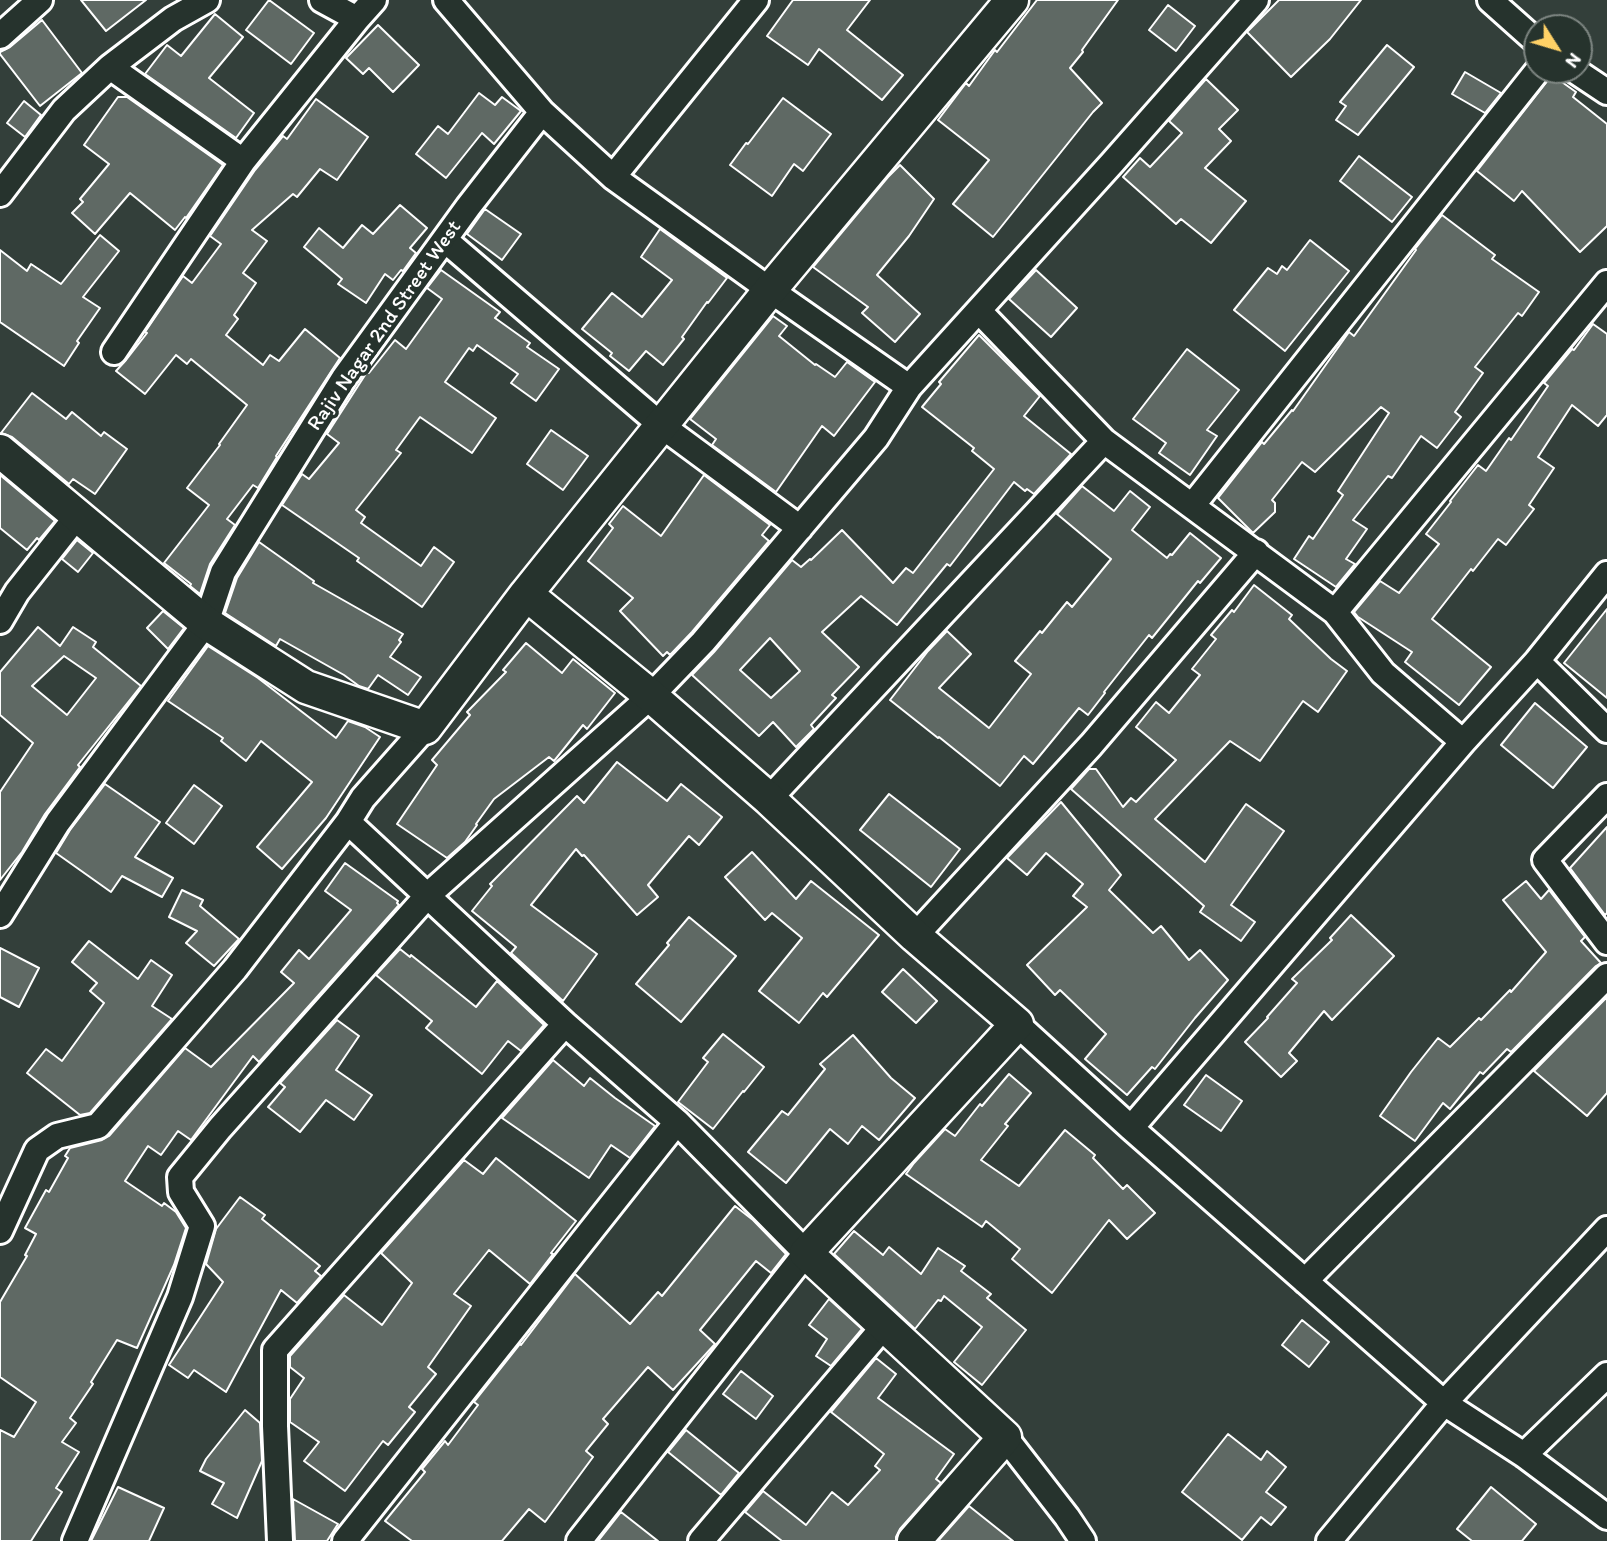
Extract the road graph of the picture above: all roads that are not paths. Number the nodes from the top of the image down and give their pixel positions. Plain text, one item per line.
1 (40, 0) edge
2 (207, 0) edge
3 (322, 0) edge
4 (374, 0) edge
5 (446, 0) edge
6 (756, 0) edge
7 (1012, 0) edge
8 (1256, 0) edge
9 (1490, 0) edge
10 (357, 19) junction
11 (1523, 29) edge
12 (0, 36) edge
13 (110, 67) junction
14 (1527, 84) edge
15 (542, 112) junction
16 (243, 161) junction
17 (613, 177) junction
18 (0, 194) edge
19 (445, 240) junction
20 (1607, 283) edge
21 (770, 290) junction
22 (979, 312) junction
23 (114, 352) dead end
24 (909, 387) junction
25 (662, 426) junction
26 (1104, 441) junction
27 (0, 451) edge
28 (1192, 506) junction
29 (78, 515) junction
30 (800, 528) junction
31 (1256, 552) junction
32 (1607, 574) edge
33 (526, 594) junction
34 (1335, 612) junction
35 (0, 621) edge
36 (206, 623) junction
37 (1537, 661) junction
38 (651, 696) junction
39 (425, 728) junction
40 (1607, 730) edge
41 (1463, 742) junction
42 (1607, 796) edge
43 (769, 799) junction
44 (348, 822) junction
45 (428, 895) junction
46 (0, 915) edge
47 (915, 936) junction
48 (1607, 942) edge
49 (1607, 976) edge
50 (565, 1024) junction
51 (1017, 1024) junction
52 (677, 1122) junction
53 (1130, 1128) junction
54 (1607, 1229) edge
55 (0, 1231) edge
56 (806, 1253) junction
57 (1305, 1282) junction
58 (885, 1325) junction
59 (1607, 1375) edge
60 (1444, 1402) junction
61 (1005, 1437) junction
62 (1524, 1455) junction
63 (1607, 1517) edge
64 (75, 1541) edge
65 (279, 1541) edge
66 (345, 1541) edge
67 (579, 1541) edge
68 (701, 1541) edge
69 (914, 1541) edge
70 (1083, 1541) edge
71 (1329, 1541) edge

1 - 12 street
2 - 13 street
3 - 10 street
4 - 10 street
5 - 15 street
6 - 17 street
7 - 21 street
8 - 22 street
9 - 11 street
10 - 16 street
13 - 16 street
13 - 18 street
14 - 28 street
15 - 17 street
15 - 19 street, Rajiv Nagar 2nd Street West
16 - 23 street
17 - 21 street
19 - 25 street
19 - 36 street, Rajiv Nagar 2nd Street West
20 - 34 street
21 - 24 street
21 - 25 street
22 - 24 street
22 - 26 street
24 - 30 street
25 - 30 street
25 - 33 street
26 - 28 street
26 - 43 street
27 - 29 street
28 - 31 street
29 - 35 street
29 - 36 street
30 - 38 street
31 - 34 street
31 - 47 street
32 - 37 street
33 - 38 street
33 - 39 street
34 - 41 street
36 - 39 street
36 - 46 street, Rajiv Nagar 2nd Street West
37 - 40 street
37 - 41 street
38 - 43 street
38 - 45 street
39 - 44 street
41 - 53 street
42 - 48 street
43 - 47 street
44 - 45 street
44 - 55 street
45 - 50 street
45 - 64 street
47 - 51 street
49 - 57 street
50 - 52 street
50 - 65 street
51 - 53 street
51 - 56 street
52 - 56 street
52 - 66 street
53 - 57 street
54 - 60 street
56 - 58 street
56 - 67 street
57 - 60 street
58 - 61 street
58 - 68 street
59 - 62 street
60 - 62 street
60 - 71 street
61 - 69 street
61 - 70 street
62 - 63 street

